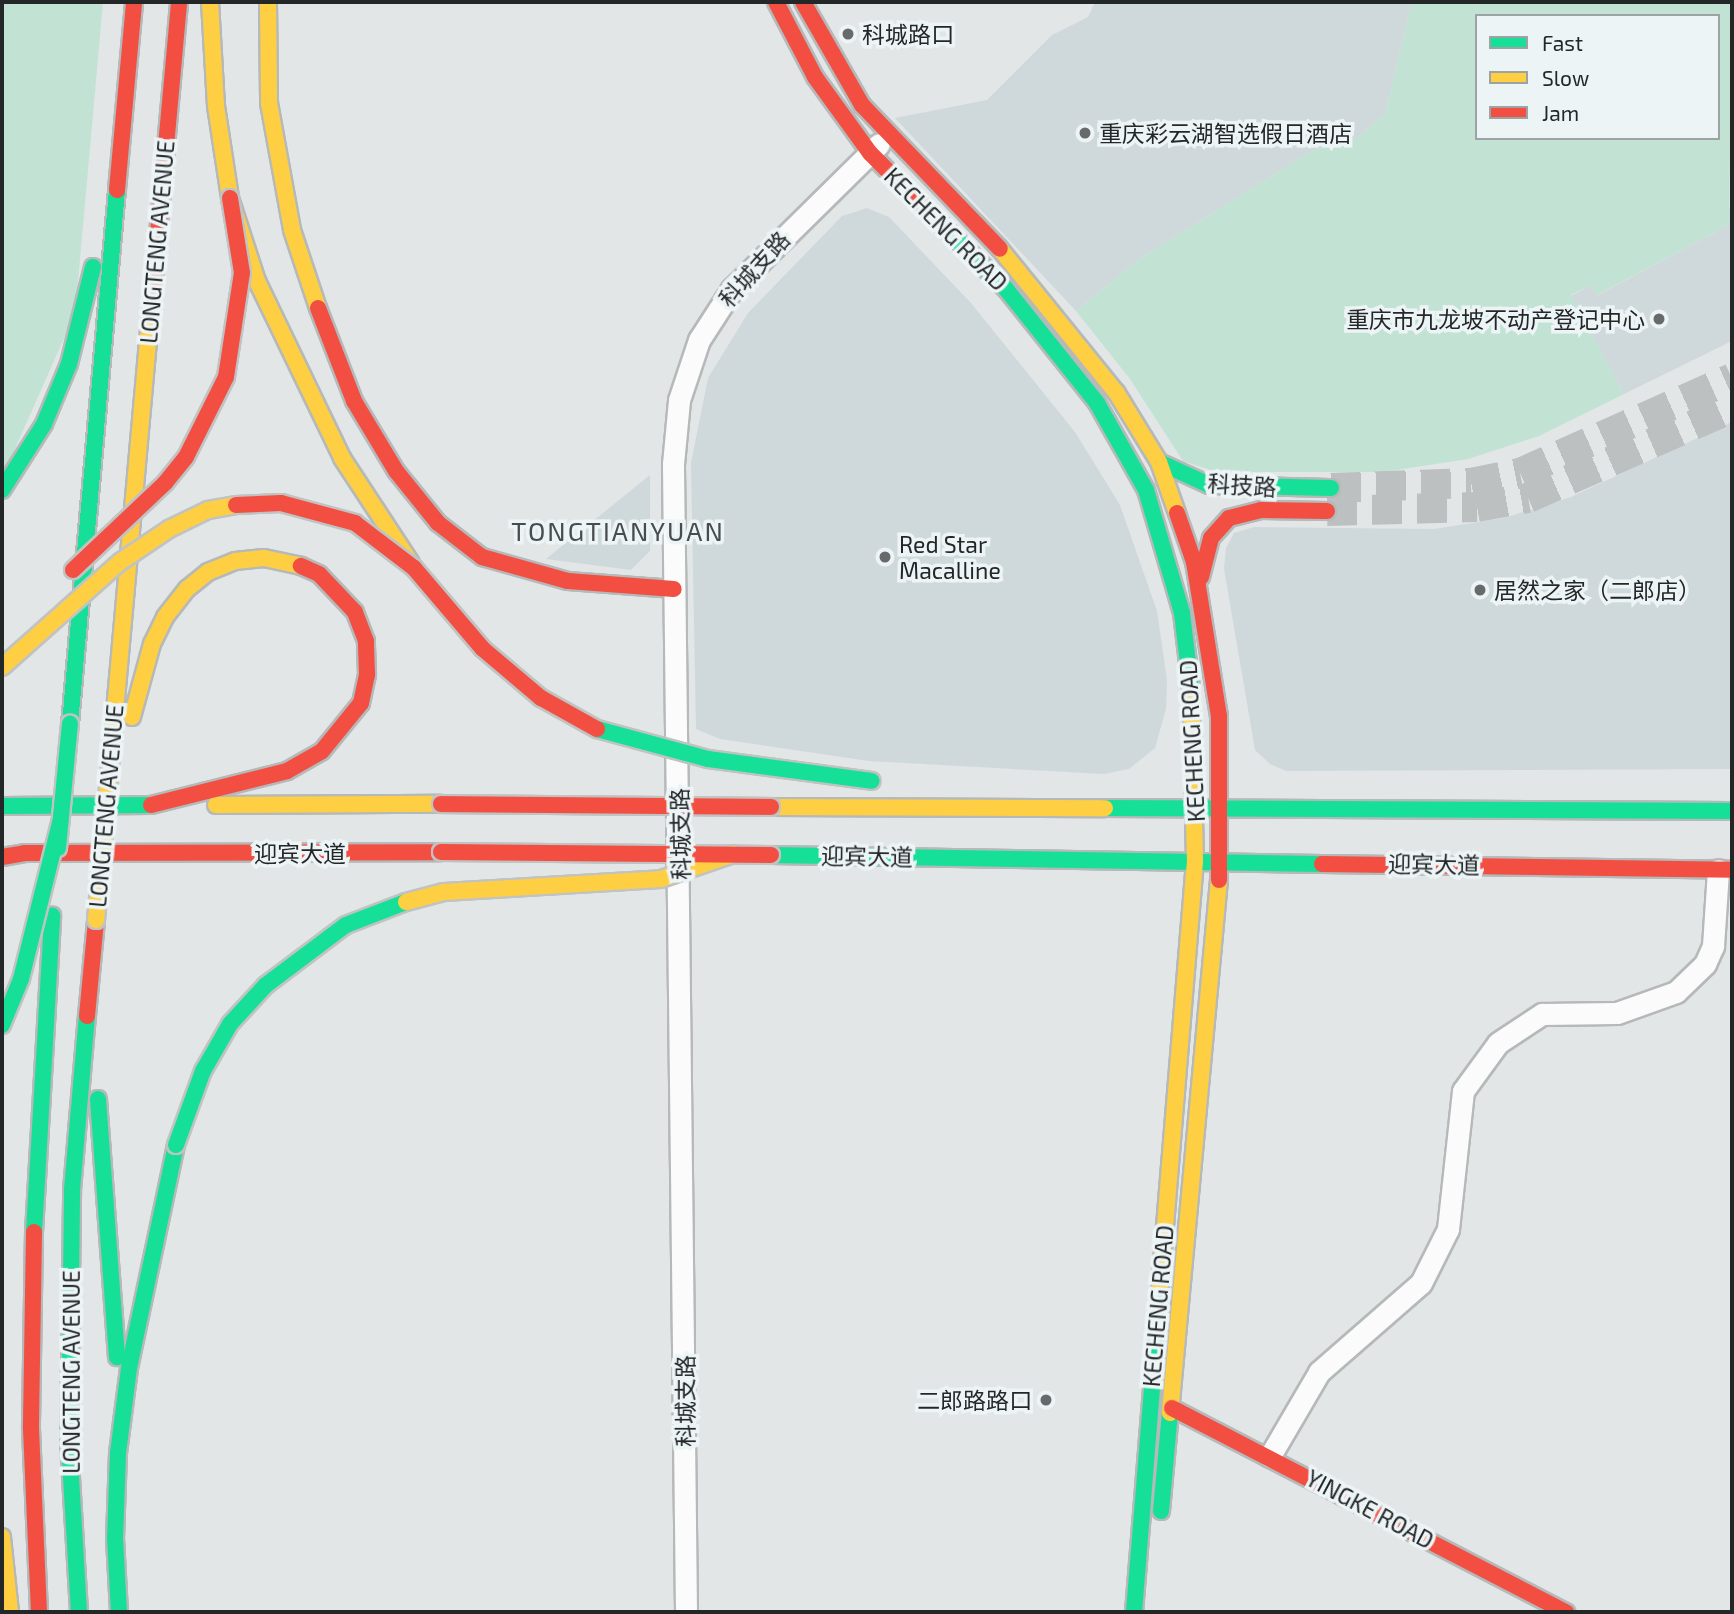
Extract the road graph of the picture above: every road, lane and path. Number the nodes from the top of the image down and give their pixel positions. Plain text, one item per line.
1 (134, 2) edge
2 (179, 2) edge
3 (210, 2) edge
4 (268, 2) edge
5 (776, 2) edge
6 (803, 2) edge
7 (127, 107) junction
8 (888, 135) junction
9 (870, 153) junction
10 (230, 198) junction
11 (1159, 462) junction
12 (1331, 488) tunnel mouth
13 (2, 490) edge
14 (1327, 511) tunnel mouth
15 (414, 568) junction
16 (63, 579) dead end
17 (1199, 584) junction
18 (674, 589) junction
19 (2, 667) edge
20 (879, 782) dead end
21 (909, 789) dead end
22 (151, 805) junction
23 (2, 806) edge
24 (996, 807) junction
25 (1197, 808) junction
26 (1222, 808) junction
27 (1482, 810) junction
28 (1732, 811) edge
29 (60, 822) junction
30 (104, 836) junction
31 (733, 854) junction
32 (2, 855) edge
33 (1195, 860) junction
34 (1221, 861) junction
35 (1330, 863) junction
36 (1728, 872) edge
37 (89, 992) junction
38 (2, 1025) edge
39 (1172, 1408) junction
40 (118, 1453) junction
41 (1270, 1456) junction
42 (2, 1537) edge
43 (10, 1612) edge
44 (39, 1612) edge
45 (79, 1612) edge
46 (119, 1612) edge
47 (686, 1612) edge
48 (1134, 1612) edge
49 (1152, 1612) edge
50 (1566, 1612) edge

1 - 7 main road, LONGTENG AVENUE
2 - 30 main road, LONGTENG AVENUE, bridge
3 - 10 main road
4 - 18 main road
5 - 9 main road, KECHENG ROAD
6 - 8 main road, KECHENG ROAD
7 - 13 main road
7 - 29 main road, LONGTENG AVENUE, bridge
8 - 9 street, 科城支路
8 - 11 main road, KECHENG ROAD
9 - 18 street, 科城支路
9 - 25 main road, KECHENG ROAD
10 - 15 main road, bridge
10 - 16 main road, bridge
11 - 12 main road, 科技路
11 - 17 main road, KECHENG ROAD
14 - 17 main road
15 - 19 main road, bridge
15 - 20 main road, bridge
17 - 26 main road, KECHENG ROAD
18 - 47 street, 科城支路
21 - 24 main road
22 - 23 main road
22 - 24 main road, bridge
22 - 30 main road, bridge
24 - 25 main road
25 - 26 main road
25 - 33 main road, KECHENG ROAD
26 - 27 main road
26 - 34 main road, KECHENG ROAD
27 - 28 main road
27 - 35 main road
29 - 38 main road, bridge
29 - 44 main road, LONGTENG AVENUE, bridge
30 - 37 main road, LONGTENG AVENUE, bridge
31 - 32 main road, 迎宾大道, bridge
31 - 33 main road, 迎宾大道, bridge
31 - 40 main road, bridge
33 - 34 main road, 迎宾大道
33 - 48 main road, KECHENG ROAD
34 - 35 main road, 迎宾大道
34 - 39 main road, KECHENG ROAD
35 - 36 main road, 迎宾大道
36 - 41 street
37 - 40 main road
37 - 45 main road, LONGTENG AVENUE
39 - 41 main road, YINGKE ROAD
39 - 49 main road, KECHENG ROAD
40 - 46 main road
41 - 50 main road, YINGKE ROAD
42 - 43 main road

